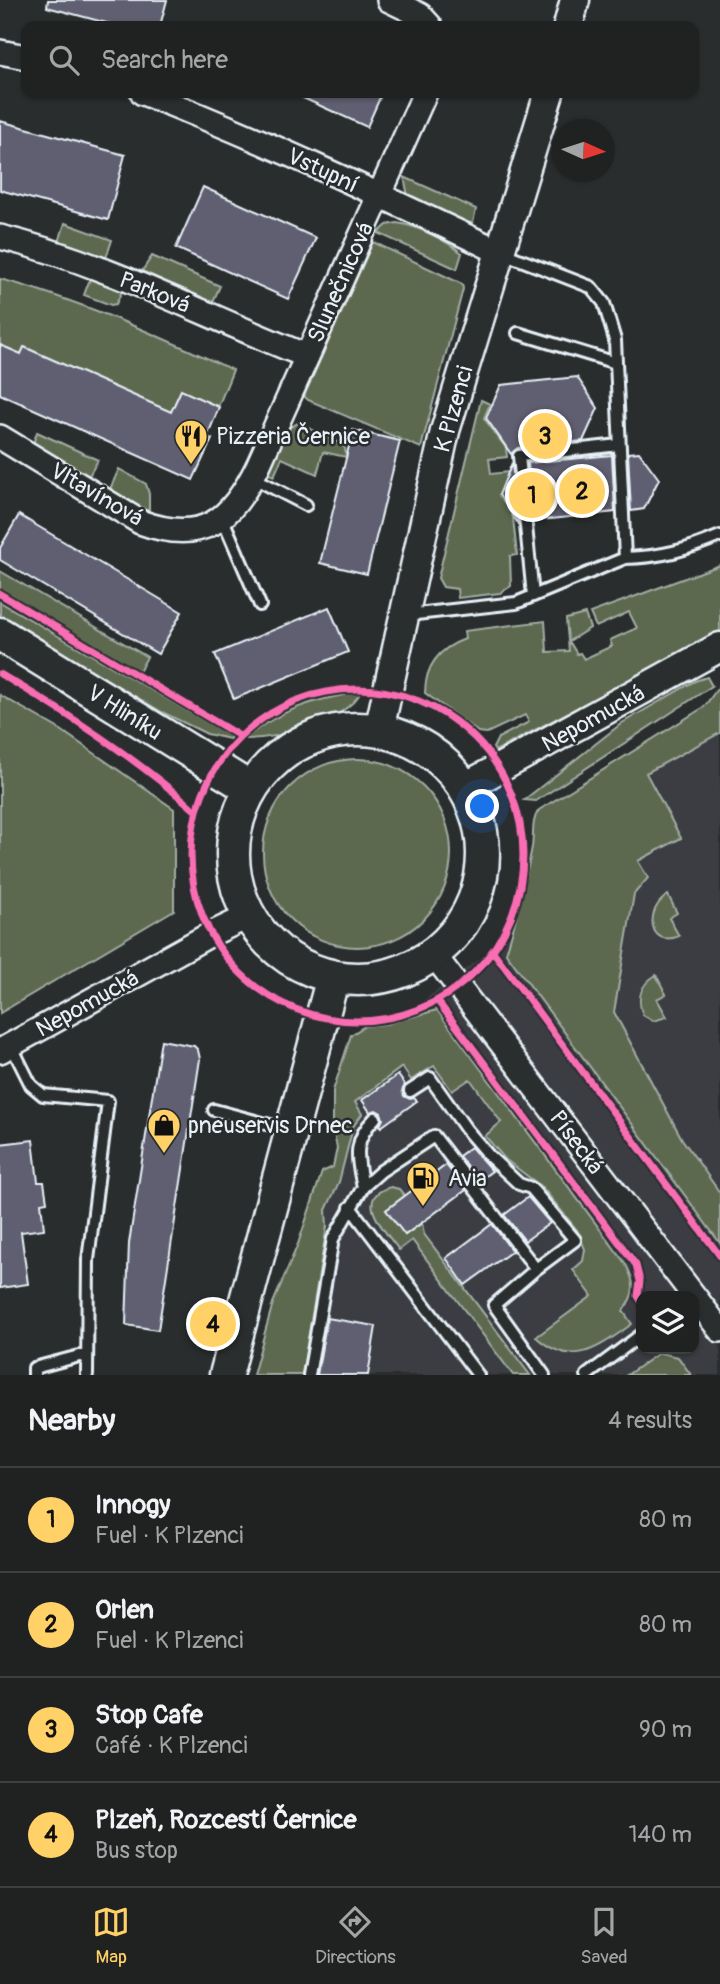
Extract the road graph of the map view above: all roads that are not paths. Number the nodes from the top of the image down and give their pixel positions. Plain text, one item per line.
1 (389, 0) edge
2 (575, 0) edge
3 (425, 21) edge
4 (569, 21) edge
5 (0, 52) edge
6 (21, 56) edge
7 (156, 98) edge
8 (423, 98) edge
9 (548, 98) edge
10 (378, 196) junction
11 (0, 237) edge
12 (500, 252) junction
13 (519, 333) dead end
14 (307, 356) junction
15 (616, 363) junction
16 (0, 437) edge
17 (619, 445) junction
18 (252, 477) junction
19 (306, 505) dead end
20 (222, 517) junction
21 (720, 536) edge
22 (625, 558) junction
23 (533, 596) junction
24 (260, 605) dead end
25 (404, 615) junction
26 (0, 634) edge
27 (720, 647) edge
28 (379, 730) junction
29 (465, 787) junction
30 (251, 789) junction
31 (249, 916) junction
32 (434, 955) junction
33 (333, 977) junction
34 (6, 1048) edge
35 (410, 1091) dead end
36 (214, 1111) dead end
37 (375, 1118) dead end
38 (292, 1131) junction
39 (363, 1187) junction
40 (350, 1207) junction
41 (536, 1269) junction
42 (690, 1291) edge
43 (699, 1303) edge
44 (720, 1330) edge
45 (636, 1339) edge
46 (88, 1354) junction
47 (34, 1375) edge
48 (87, 1375) edge
49 (226, 1375) edge
50 (309, 1375) edge
51 (478, 1375) edge
52 (544, 1375) edge
53 (587, 1375) edge

1 - 3 street
2 - 4 street
5 - 6 street
7 - 10 street, Vstupní
8 - 10 street, Slunečnicová
9 - 12 street, K Plzenci
10 - 12 street, Vstupní
10 - 14 street, Slunečnicová
11 - 14 street, Parková
12 - 15 lane
12 - 25 street, K Plzenci
13 - 15 lane
14 - 18 street, Vltavínová
15 - 17 lane
16 - 20 street, Vltavínová
17 - 22 lane
17 - 23 lane
18 - 19 lane
18 - 20 street, Vltavínová
20 - 24 lane
21 - 22 lane
22 - 23 lane
23 - 25 lane
25 - 28 street, K Plzenci
26 - 30 main road, V Hliníku
27 - 29 street, Nepomucká
28 - 29 main road
28 - 30 main road
29 - 32 main road
30 - 31 main road
31 - 33 main road
31 - 34 street, Nepomucká
32 - 33 main road
32 - 42 street, Písecká
33 - 38 main road
34 - 46 lane
35 - 41 lane
36 - 38 lane
37 - 39 lane
38 - 49 main road
39 - 40 lane
39 - 41 lane
40 - 50 lane
40 - 51 lane
41 - 52 lane
43 - 44 street, Písecká
45 - 53 lane
46 - 47 lane
46 - 48 lane

